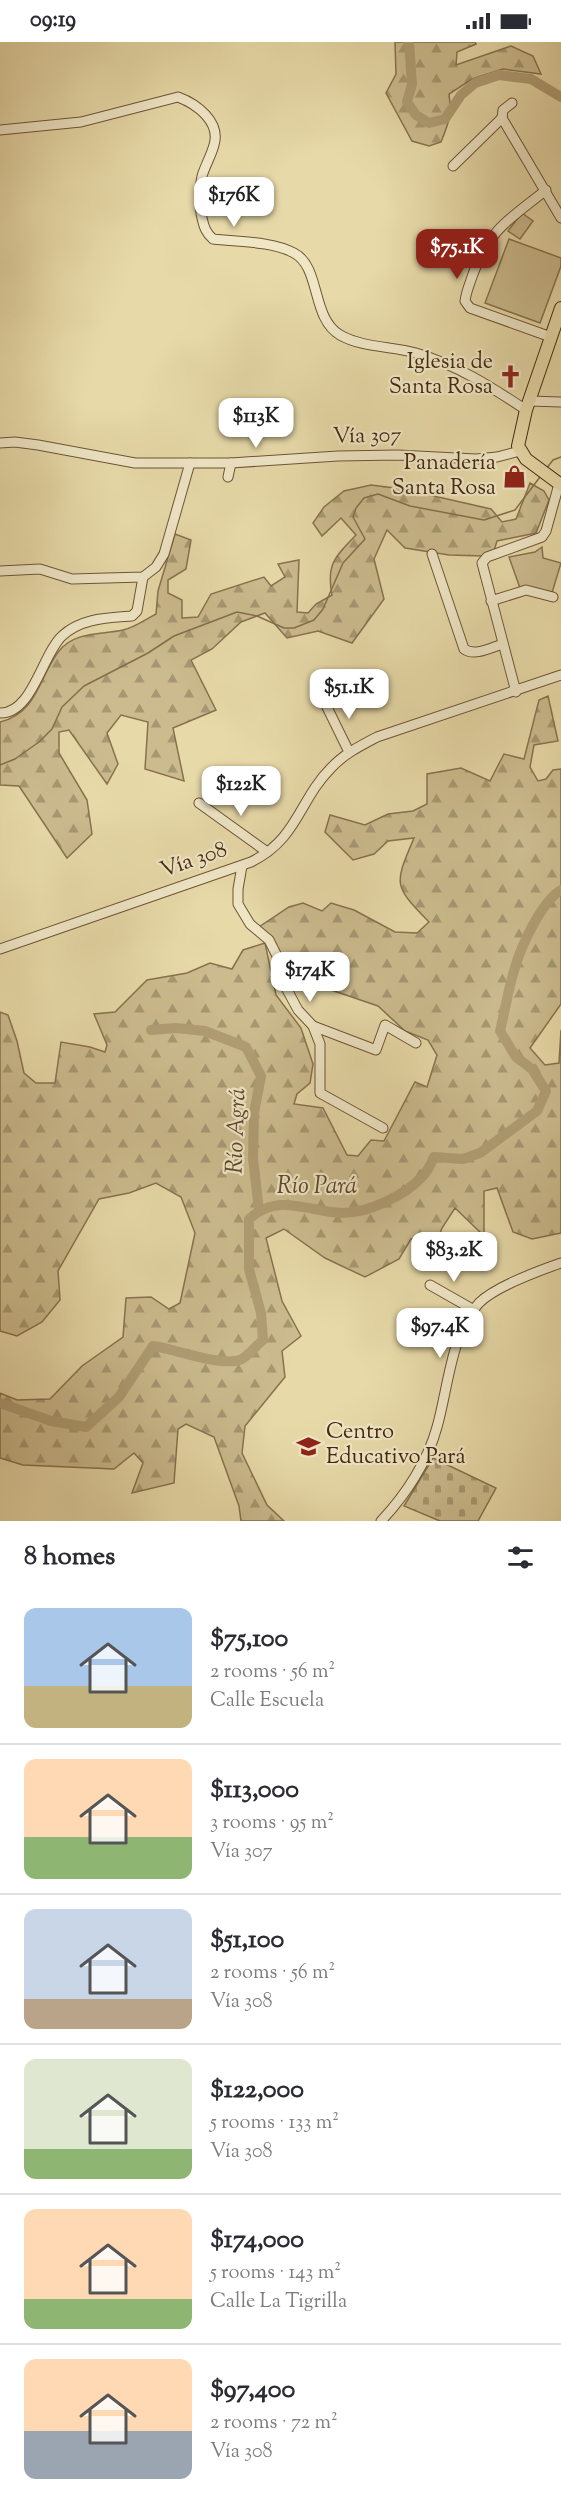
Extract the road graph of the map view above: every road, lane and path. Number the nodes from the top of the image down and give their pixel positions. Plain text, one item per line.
1 (512, 103) dead end
2 (502, 118) junction
3 (0, 130) edge
4 (453, 166) dead end
5 (546, 190) junction
6 (561, 218) edge
7 (561, 308) edge
8 (551, 337) junction
9 (561, 402) edge
10 (527, 405) junction
11 (0, 443) edge
12 (520, 451) junction
13 (190, 463) junction
14 (231, 463) junction
15 (228, 477) dead end
16 (556, 482) edge
17 (432, 554) dead end
18 (0, 571) edge
19 (143, 577) junction
20 (553, 597) dead end
21 (491, 601) junction
22 (503, 644) junction
23 (561, 676) edge
24 (516, 692) junction
25 (324, 701) dead end
26 (0, 713) edge
27 (349, 752) junction
28 (199, 803) dead end
29 (267, 852) junction
30 (242, 866) junction
31 (0, 949) edge
32 (313, 1026) junction
33 (416, 1043) dead end
34 (383, 1128) dead end
35 (561, 1263) edge
36 (430, 1285) dead end
37 (474, 1310) junction
38 (381, 1521) edge

1 - 2 street
2 - 4 street
2 - 5 street
3 - 10 street
5 - 6 street
5 - 8 street
7 - 8 main road
8 - 10 main road
9 - 10 street
10 - 12 main road
11 - 13 street, Vía 307
12 - 14 street, Vía 307
12 - 16 main road
13 - 14 street, Vía 307
13 - 19 street
14 - 15 street
16 - 21 street
17 - 22 street
18 - 19 street
19 - 26 street
20 - 21 street
21 - 22 street
22 - 24 street
23 - 24 street, Vía 308
24 - 27 street, Vía 308
25 - 27 street
27 - 29 street, Vía 308
28 - 29 street
29 - 30 street, Vía 308
30 - 31 street, Vía 308
30 - 32 street
32 - 33 street
32 - 34 street
35 - 37 street
36 - 37 street
37 - 38 street

